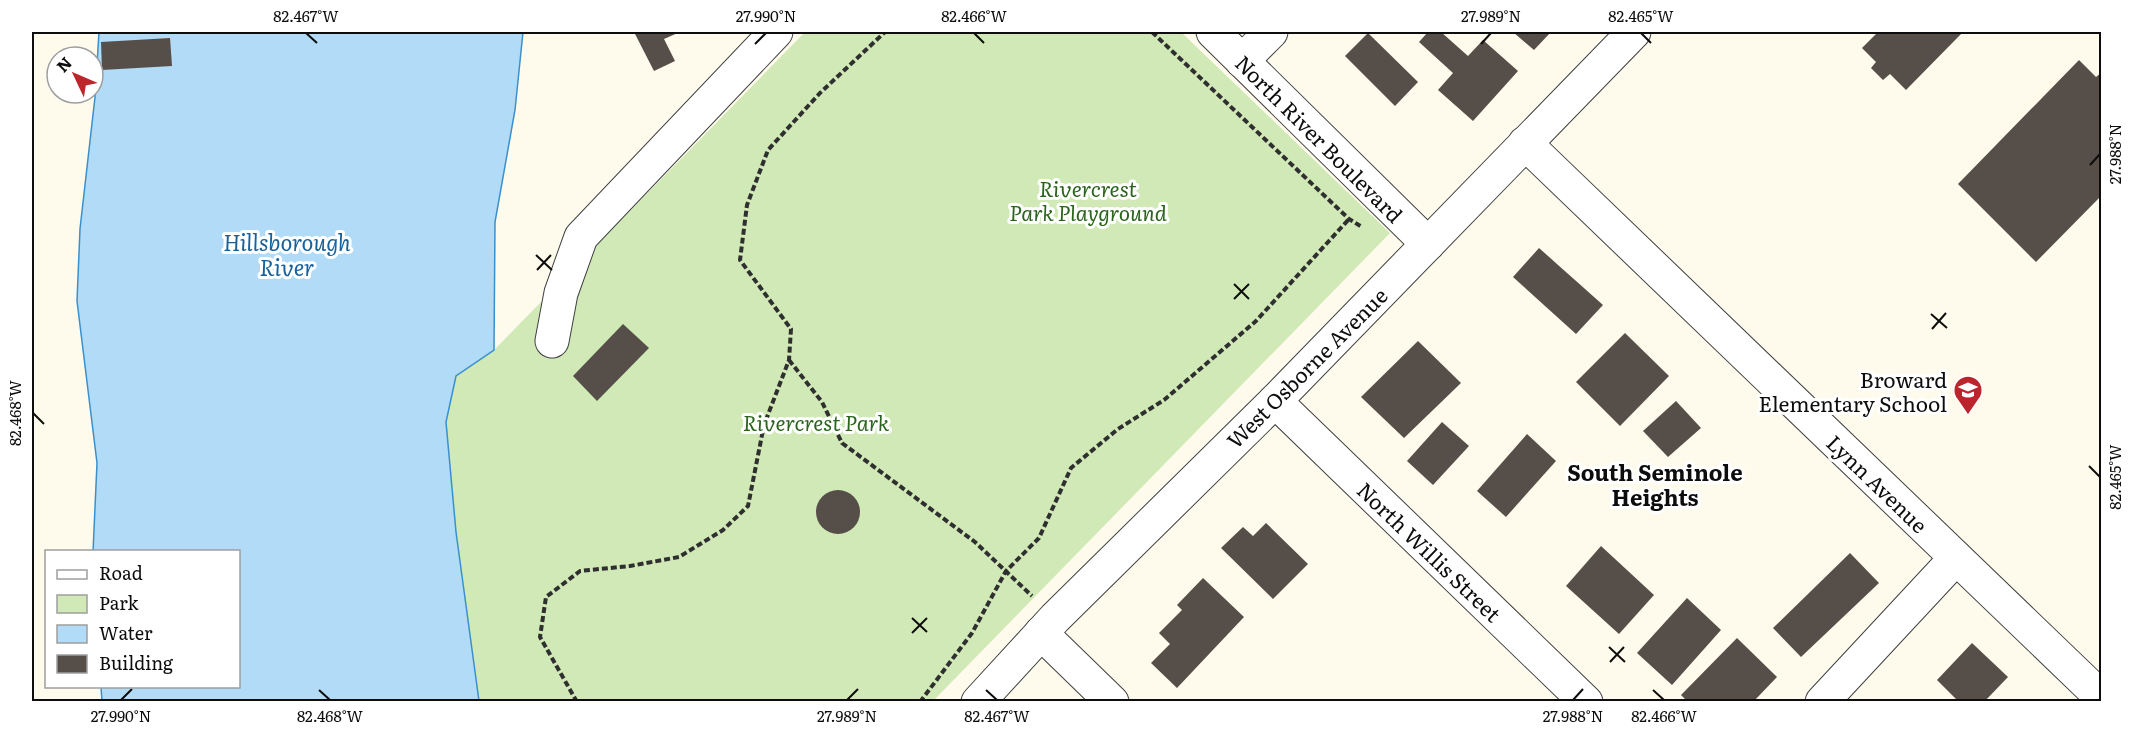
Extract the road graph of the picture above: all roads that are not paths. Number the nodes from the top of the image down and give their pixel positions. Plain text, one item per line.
1 (776, 32) edge
2 (1213, 32) edge
3 (1271, 32) edge
4 (1634, 32) edge
5 (1242, 61) junction
6 (1525, 143) junction
7 (1428, 244) junction
8 (552, 341) dead end
9 (1275, 401) junction
10 (1956, 558) junction
11 (1040, 618) junction
12 (2102, 698) edge
13 (978, 702) edge
14 (1112, 702) edge
15 (1586, 702) edge
16 (1822, 702) edge

1 - 8 street
2 - 5 street, North River Boulevard
3 - 5 street
4 - 6 street, West Osborne Avenue
5 - 7 street, North River Boulevard
6 - 7 street, West Osborne Avenue
6 - 10 street, Lynn Avenue
7 - 9 street, West Osborne Avenue
9 - 11 street, West Osborne Avenue
9 - 15 street, North Willis Street
10 - 12 street, Lynn Avenue
10 - 16 street
11 - 13 street, West Osborne Avenue
11 - 14 street

